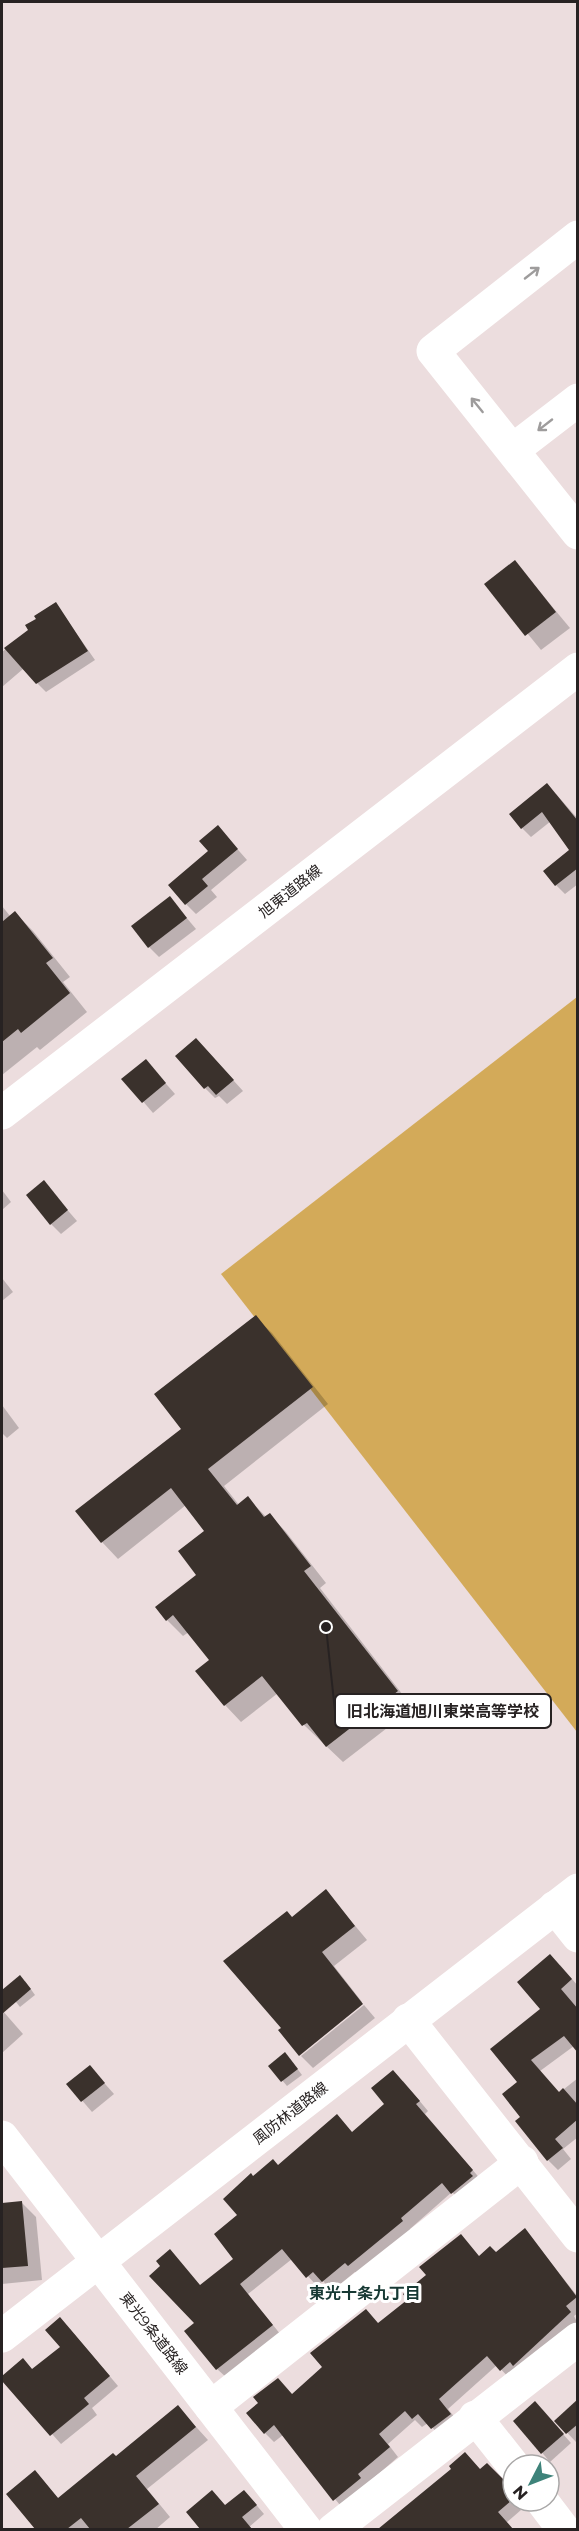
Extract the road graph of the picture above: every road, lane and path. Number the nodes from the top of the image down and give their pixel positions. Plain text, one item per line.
1 (578, 237) edge
2 (578, 400) edge
3 (513, 450) junction
4 (578, 532) edge
5 (578, 669) edge
6 (2, 1113) edge
7 (566, 1898) edge
8 (578, 1936) edge
9 (408, 2020) junction
10 (2, 2137) edge
11 (522, 2162) junction
12 (578, 2236) edge
13 (99, 2262) junction
14 (2, 2336) edge
15 (578, 2339) edge
16 (211, 2407) junction
17 (475, 2417) junction
18 (504, 2453) edge
19 (551, 2513) edge
20 (306, 2529) edge
21 (333, 2529) edge
22 (564, 2529) edge

3 -> 1 street
2 -> 3 street
3 - 4 street
5 - 6 street, 旭東道路線
7 - 8 street
7 - 9 street, 風防林道路線
9 - 11 street
9 - 13 street, 風防林道路線
10 - 13 street, 東光9条道路線
11 - 12 street
11 - 16 street
13 - 14 street, 風防林道路線
13 - 16 street, 東光9条道路線
15 - 17 street
16 - 20 street, 東光9条道路線
17 - 18 street
17 - 21 street
19 - 22 street

